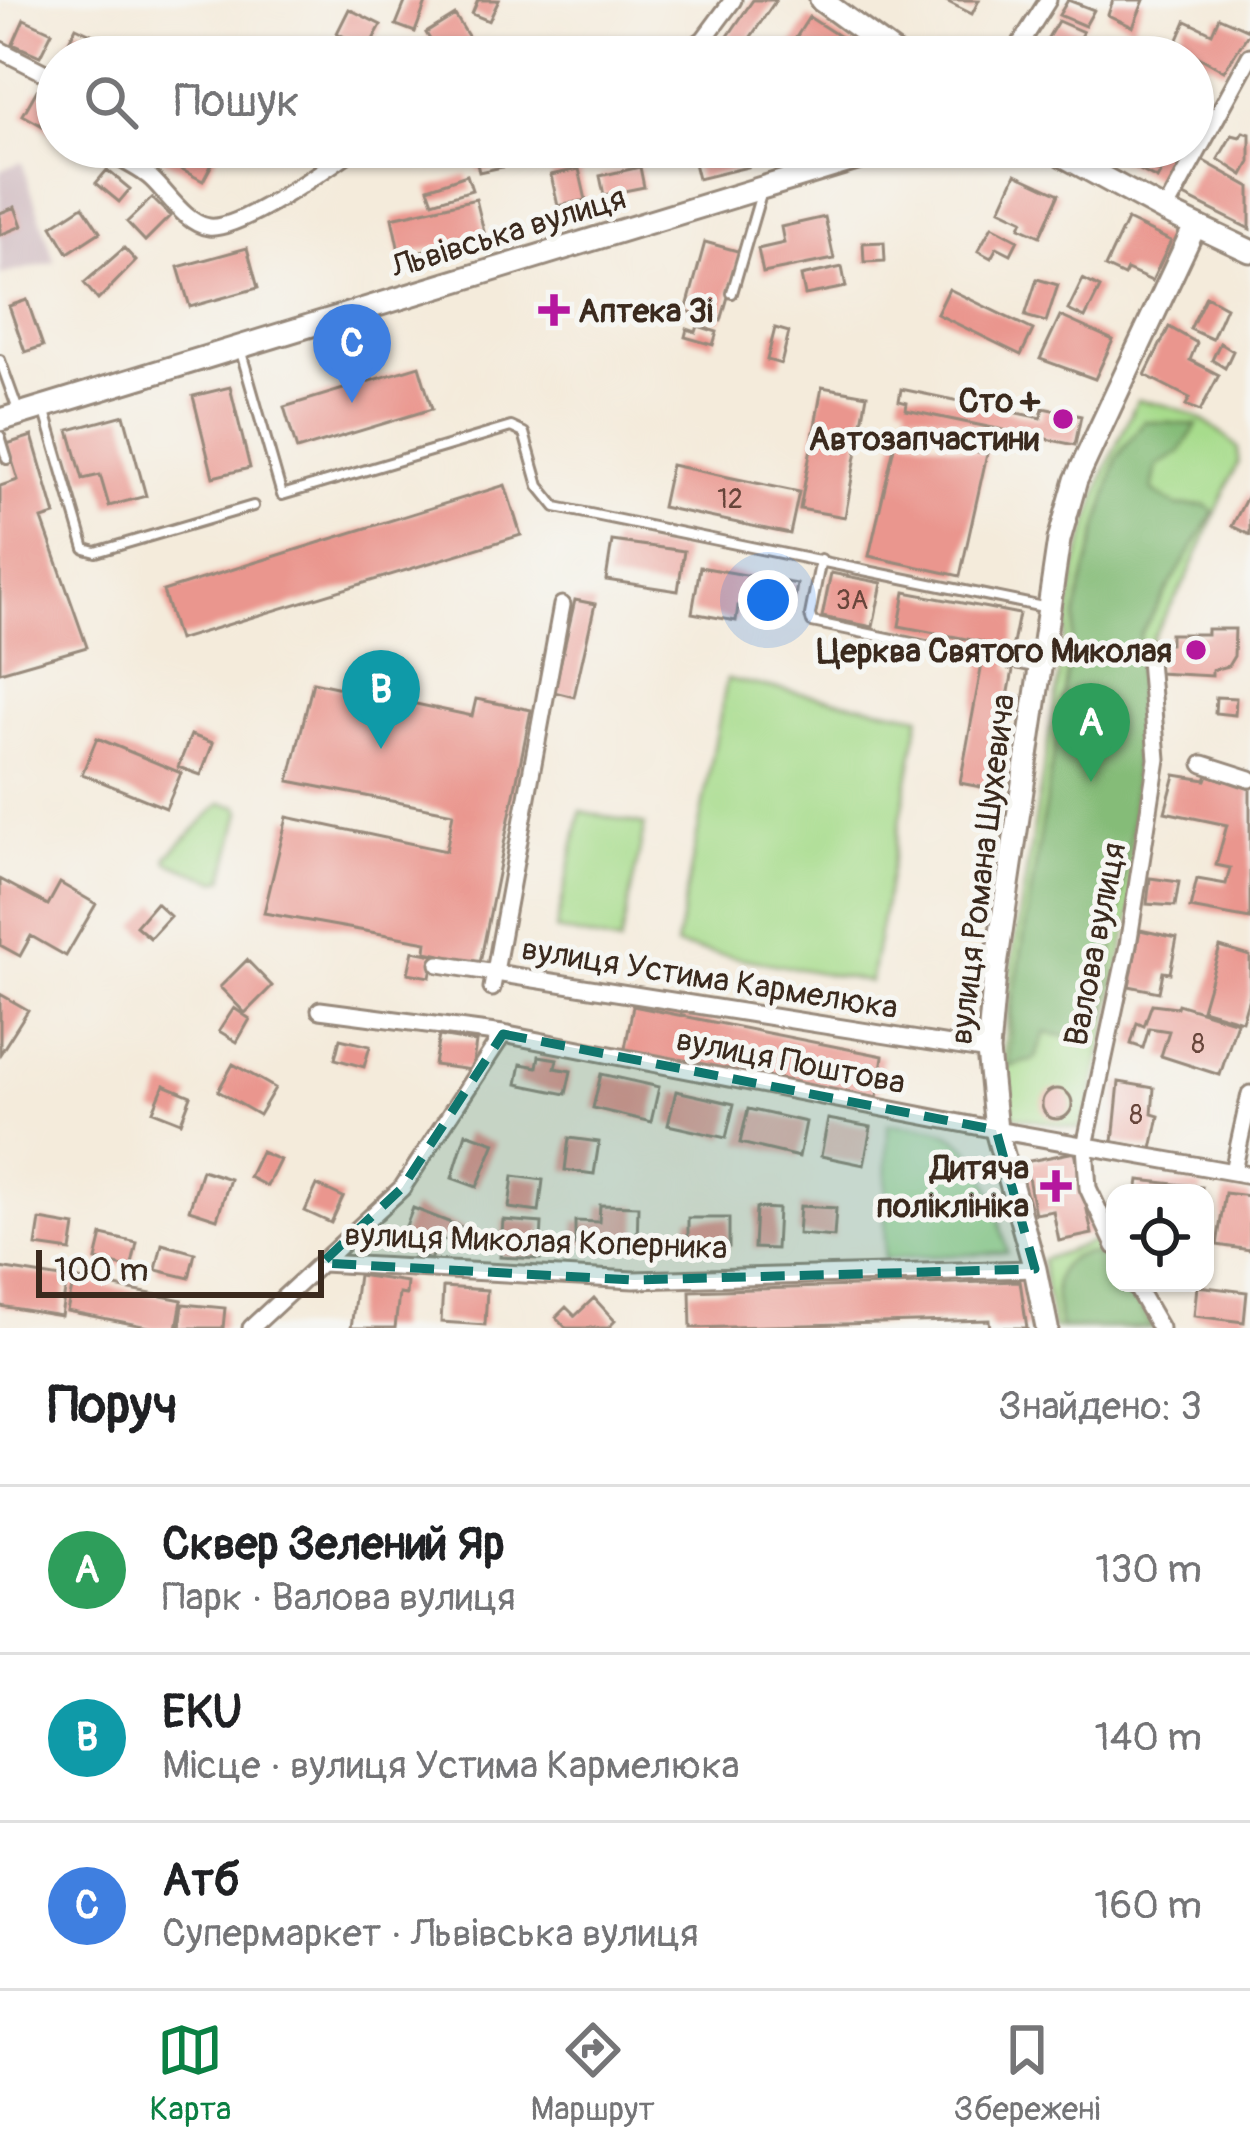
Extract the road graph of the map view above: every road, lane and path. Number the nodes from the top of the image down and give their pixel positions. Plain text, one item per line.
1 (733, 0) edge
2 (821, 0) edge
3 (1048, 0) edge
4 (706, 36) edge
5 (870, 36) edge
6 (1025, 36) edge
7 (0, 50) edge
8 (1250, 56) edge
9 (36, 69) edge
10 (1214, 122) edge
11 (138, 168) edge
12 (326, 168) edge
13 (827, 168) edge
14 (1086, 168) edge
15 (1189, 168) edge
16 (762, 188) junction
17 (1165, 211) junction
18 (1195, 226) junction
19 (1250, 251) edge
20 (732, 293) dead end
21 (240, 347) junction
22 (0, 360) edge
23 (43, 407) junction
24 (10, 417) edge
25 (0, 436) edge
26 (7, 459) dead end
27 (254, 506) dead end
28 (821, 559) junction
29 (562, 605) dead end
30 (1049, 608) junction
31 (1148, 646) dead end
32 (979, 656) dead end
33 (1010, 662) dead end
34 (1040, 668) junction
35 (1203, 764) dead end
36 (1250, 779) edge
37 (439, 964) dead end
38 (493, 981) junction
39 (320, 1010) dead end
40 (502, 1034) junction
41 (988, 1051) junction
42 (1250, 1094) edge
43 (996, 1130) junction
44 (1084, 1146) junction
45 (1241, 1173) edge
46 (1106, 1227) edge
47 (322, 1263) junction
48 (1036, 1269) junction
49 (1139, 1292) edge
50 (251, 1328) edge
51 (1047, 1328) edge
52 (1160, 1328) edge

1 - 4 street
2 - 5 main road
3 - 6 street
7 - 9 street
8 - 10 street
11 - 12 street
13 - 16 main road, Львівська вулиця
14 - 17 main road
15 - 17 street
16 - 20 lane
16 - 21 main road, Львівська вулиця
17 - 18 main road
18 - 19 main road
18 - 30 main road, вулиця Романа Шухевича
21 - 23 main road, Львівська вулиця
21 - 28 lane
22 - 24 lane
23 - 24 main road, Львівська вулиця
23 - 27 lane
25 - 26 lane
28 - 30 lane
28 - 32 lane
29 - 38 street, вулиця Устима Кармелюка
30 - 34 main road, вулиця Романа Шухевича
31 - 44 street, Валова вулиця
33 - 34 lane
34 - 41 main road, вулиця Романа Шухевича
35 - 36 street
37 - 38 street, вулиця Устима Кармелюка
38 - 41 street, вулиця Устима Кармелюка
39 - 40 street, вулиця Поштова
40 - 43 street, вулиця Поштова
40 - 47 street
41 - 43 main road, вулиця Романа Шухевича
42 - 45 street
43 - 44 street, вулиця Поштова
43 - 48 main road, вулиця Романа Шухевича
44 - 45 street, вулиця Поштова
44 - 46 street, Валова вулиця
47 - 48 street, вулиця Миколая Коперника
47 - 50 street
48 - 51 main road, вулиця Романа Шухевича
49 - 52 street

